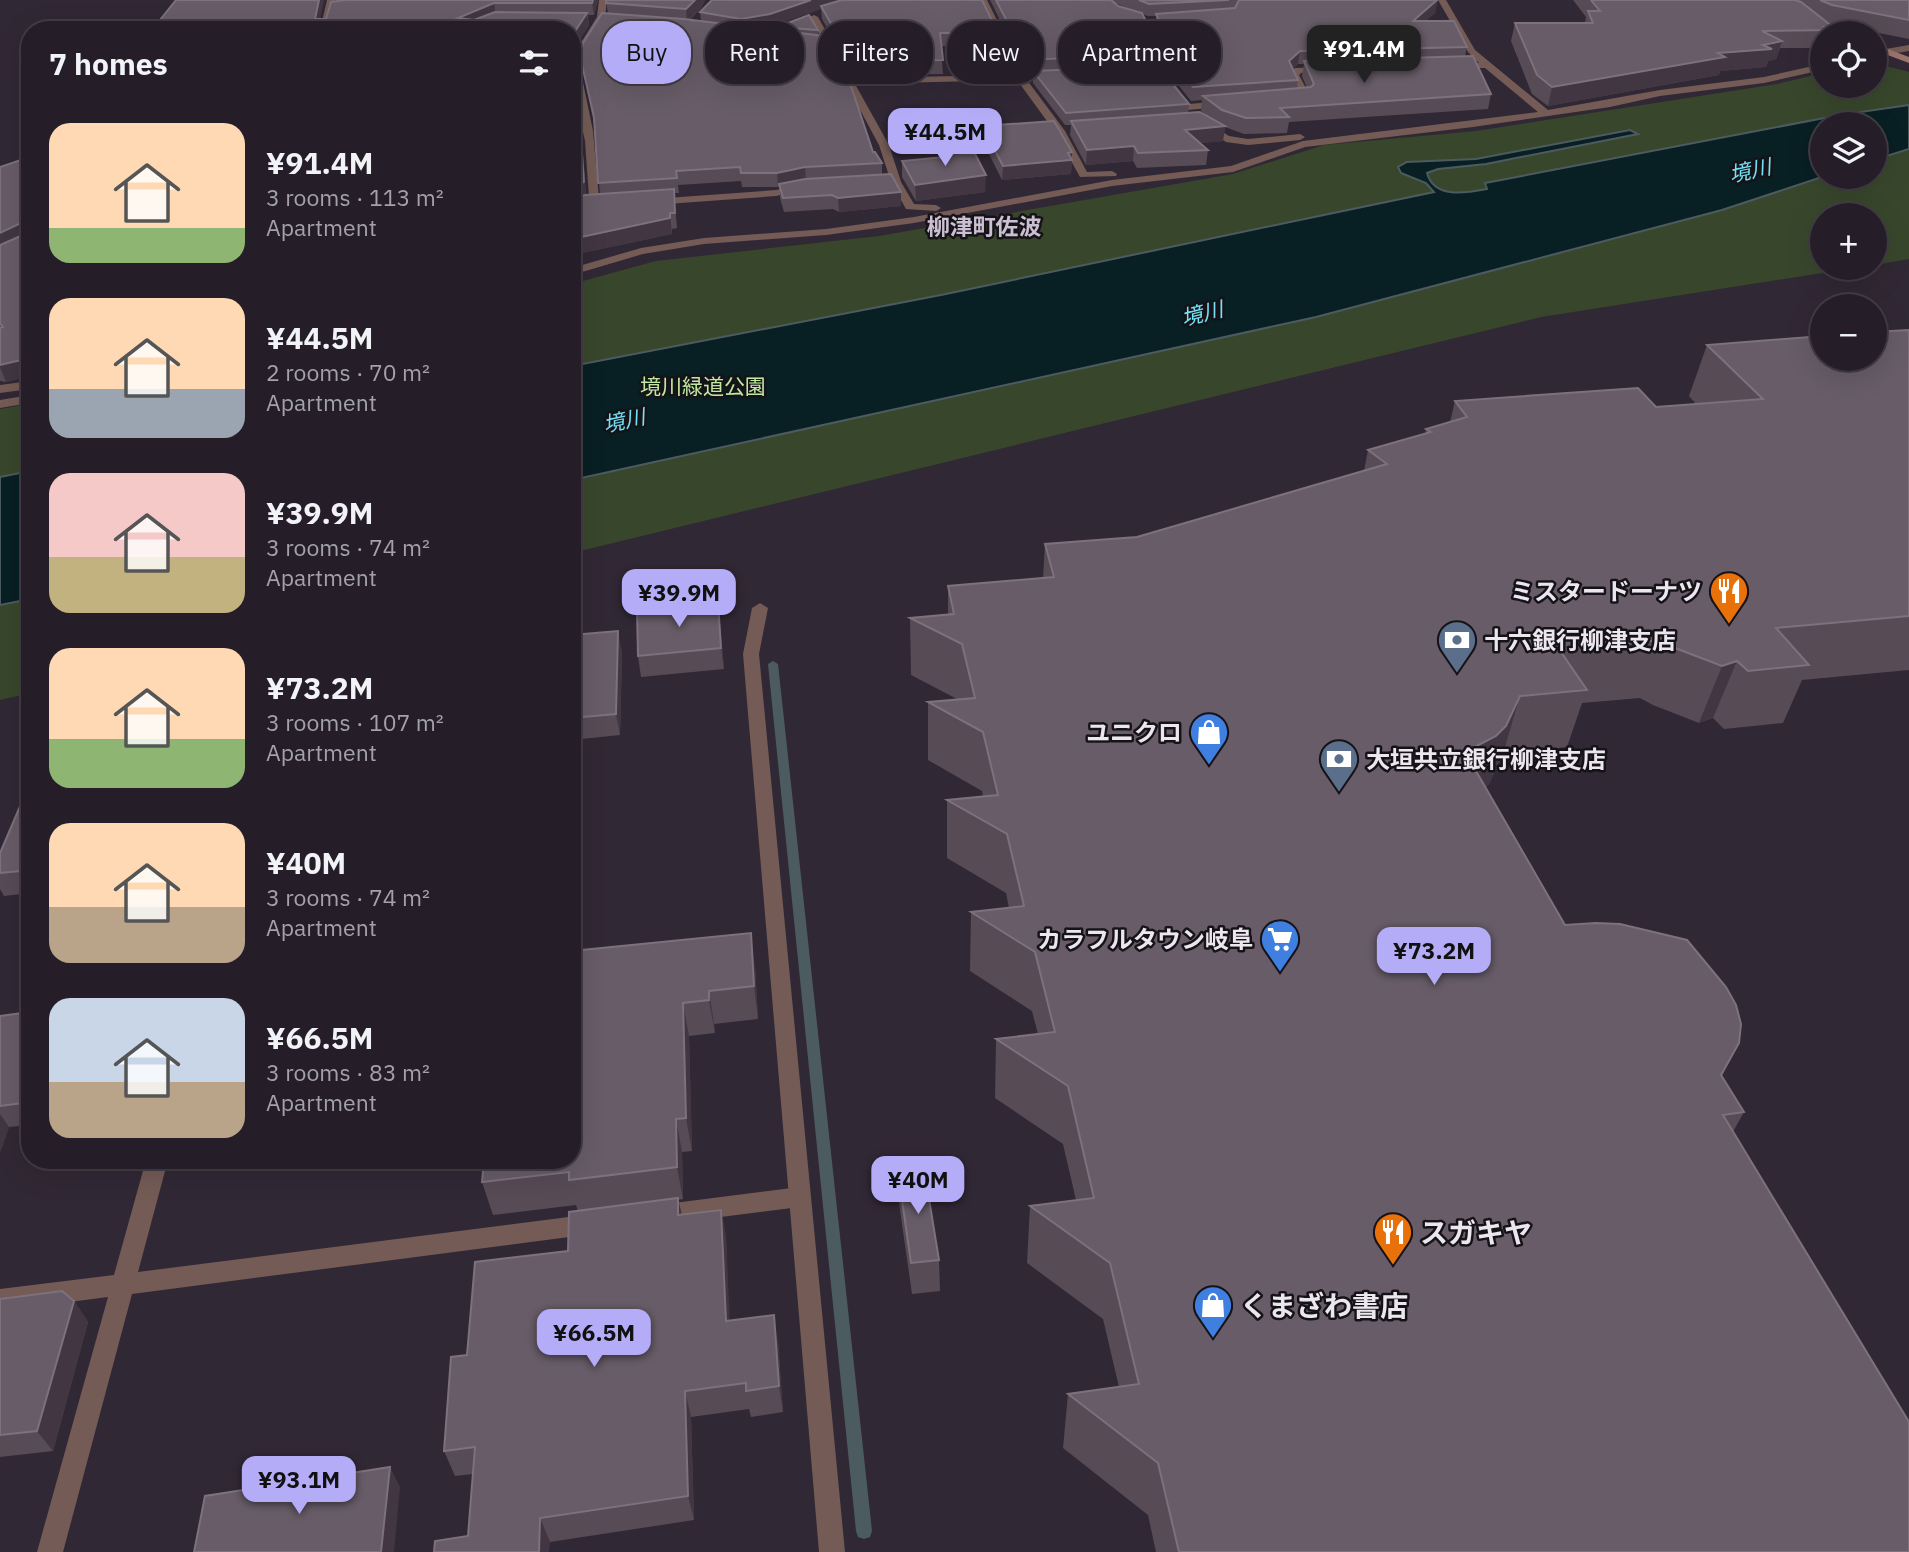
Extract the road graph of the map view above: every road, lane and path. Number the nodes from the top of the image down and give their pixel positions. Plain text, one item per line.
1 (331, 0) edge
2 (603, 0) edge
3 (983, 0) edge
4 (1103, 0) edge
5 (1442, 0) edge
6 (343, 9) edge
7 (330, 10) junction
8 (1806, 19) edge
9 (587, 20) edge
10 (600, 20) junction
11 (614, 20) edge
12 (327, 21) edge
13 (802, 21) edge
14 (821, 21) edge
15 (993, 21) edge
16 (1151, 21) edge
17 (1811, 21) edge
18 (581, 47) edge
19 (1909, 48) edge
20 (1887, 51) edge
21 (1887, 52) edge
22 (1909, 61) edge
23 (1486, 65) junction
24 (1446, 66) edge
25 (1338, 69) edge
26 (1810, 70) edge
27 (851, 84) edge
28 (1025, 84) edge
29 (1170, 84) edge
30 (1174, 89) edge
31 (581, 93) edge
32 (1181, 98) edge
33 (1280, 100) edge
34 (1240, 103) edge
35 (1188, 107) junction
36 (1544, 112) junction
37 (1074, 130) edge
38 (1060, 131) junction
39 (1353, 139) junction
40 (1178, 177) junction
41 (896, 182) junction
42 (883, 183) edge
43 (819, 186) edge
44 (645, 202) edge
45 (587, 204) junction
46 (605, 205) edge
47 (1008, 205) junction
48 (581, 207) edge
49 (581, 269) edge
50 (21, 386) edge
51 (0, 389) edge
52 (21, 400) edge
53 (0, 404) edge
54 (760, 608) dead end
55 (154, 1169) edge
56 (800, 1196) junction
57 (122, 1285) junction
58 (0, 1300) edge
59 (50, 1552) edge
60 (832, 1552) edge

1 - 7 street
2 - 10 street
3 - 15 street
4 - 16 street
5 - 23 street
6 - 7 street
7 - 12 street
8 - 17 main road
9 - 10 street
10 - 11 street
10 - 18 street
13 - 14 street
19 - 20 street
21 - 22 main road
23 - 24 street
23 - 36 street
25 - 33 street
26 - 36 street
27 - 41 street
28 - 38 street
29 - 30 street
31 - 45 street
32 - 35 street
34 - 35 street
35 - 39 street
36 - 39 street
37 - 38 street
38 - 40 street
39 - 40 street
40 - 47 street
41 - 42 street
41 - 47 street
43 - 44 street
45 - 46 street
45 - 48 street
47 - 49 street
50 - 51 street
52 - 53 street
54 - 56 street
55 - 57 street
56 - 57 street
56 - 60 street
57 - 58 street
57 - 59 street

